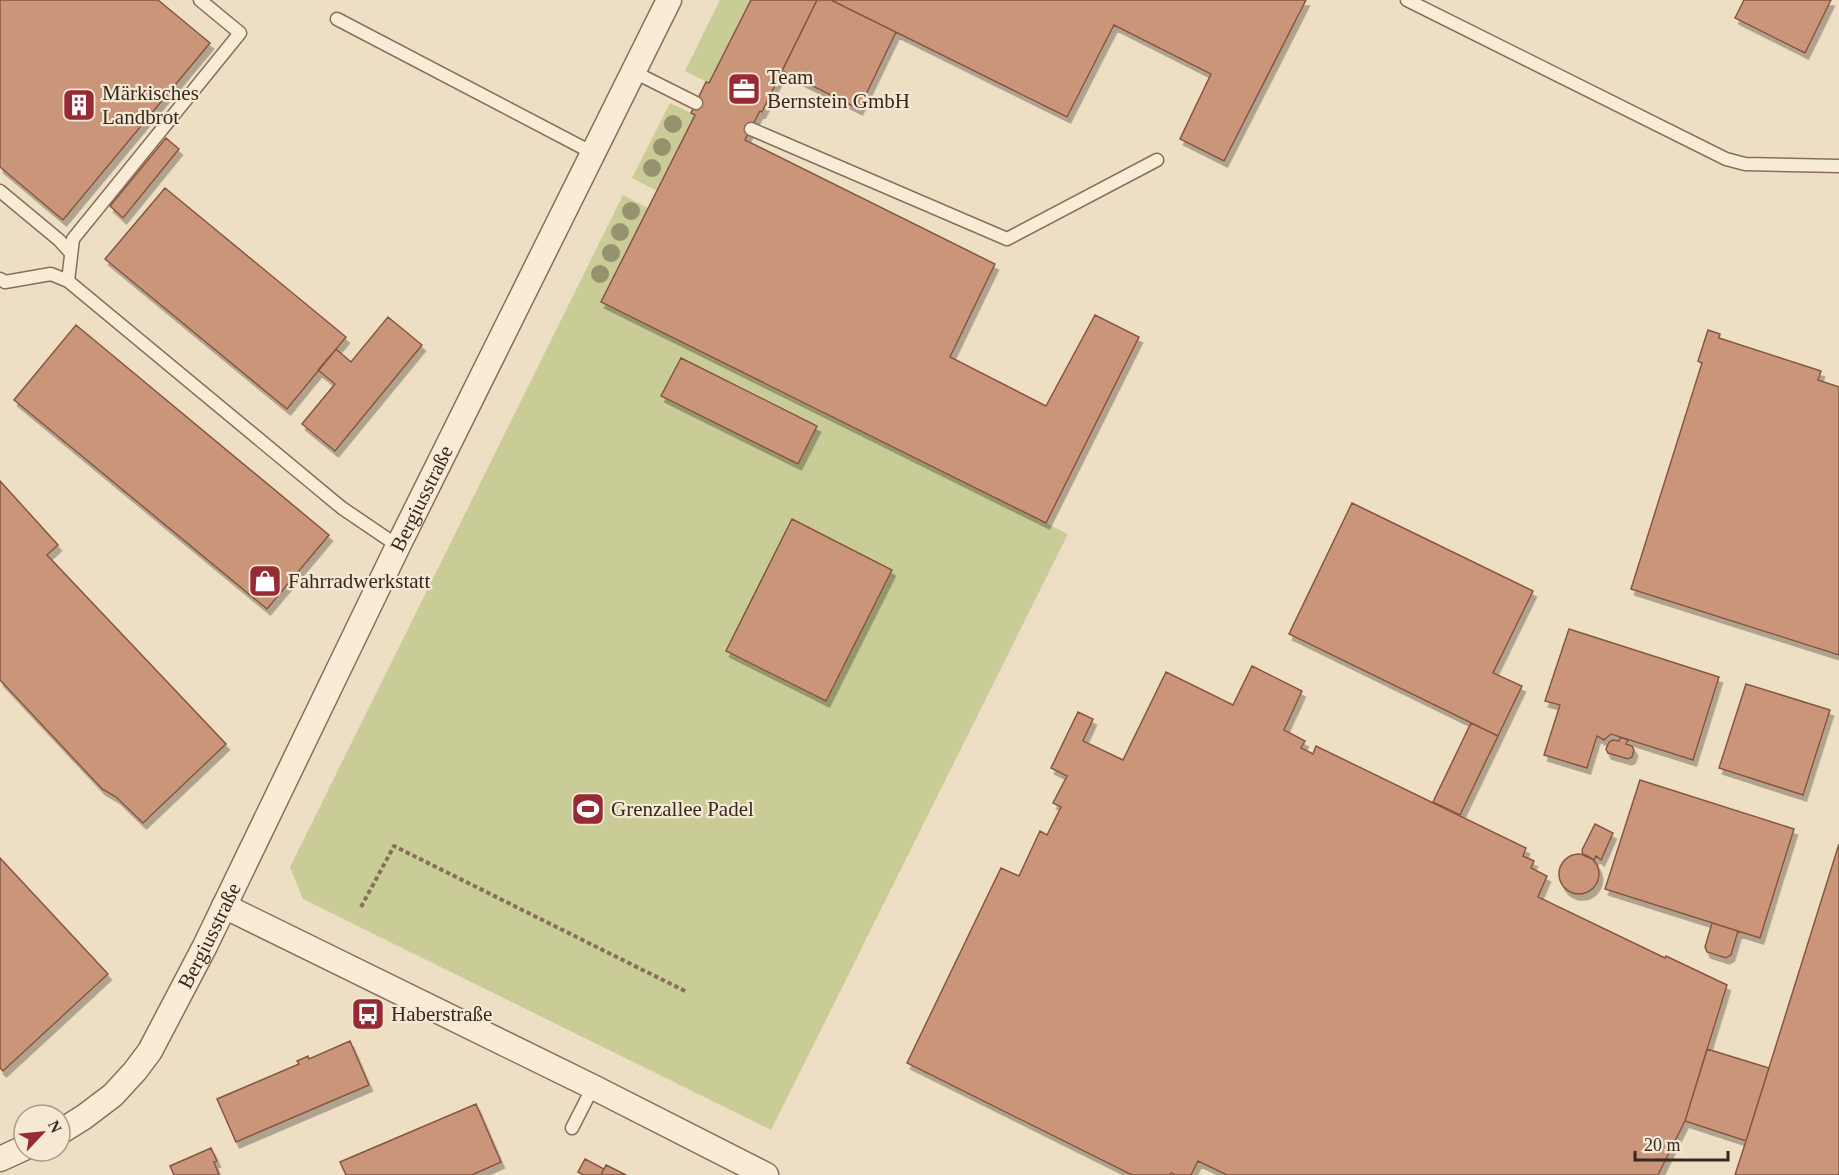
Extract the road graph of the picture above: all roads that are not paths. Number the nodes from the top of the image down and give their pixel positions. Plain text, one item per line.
1 (200, 0) edge
2 (669, 0) edge
3 (1407, 0) edge
4 (337, 20) dead end
5 (634, 72) junction
6 (696, 103) dead end
7 (751, 129) dead end
8 (593, 153) junction
9 (1157, 160) dead end
10 (1839, 166) edge
11 (0, 191) edge
12 (70, 252) junction
13 (0, 279) edge
14 (68, 281) junction
15 (398, 546) junction
16 (224, 906) junction
17 (593, 1087) junction
18 (72, 1124) edge
19 (572, 1128) dead end
20 (766, 1175) edge

1 - 12 lane
2 - 5 street, Bergiusstraße
3 - 10 lane
4 - 8 lane
5 - 6 lane
5 - 8 street, Bergiusstraße
7 - 9 lane
8 - 15 street, Bergiusstraße
11 - 12 lane
12 - 14 lane
13 - 14 lane
14 - 15 lane
15 - 16 street, Bergiusstraße
16 - 17 street
16 - 18 street, Bergiusstraße
17 - 19 lane
17 - 20 street

